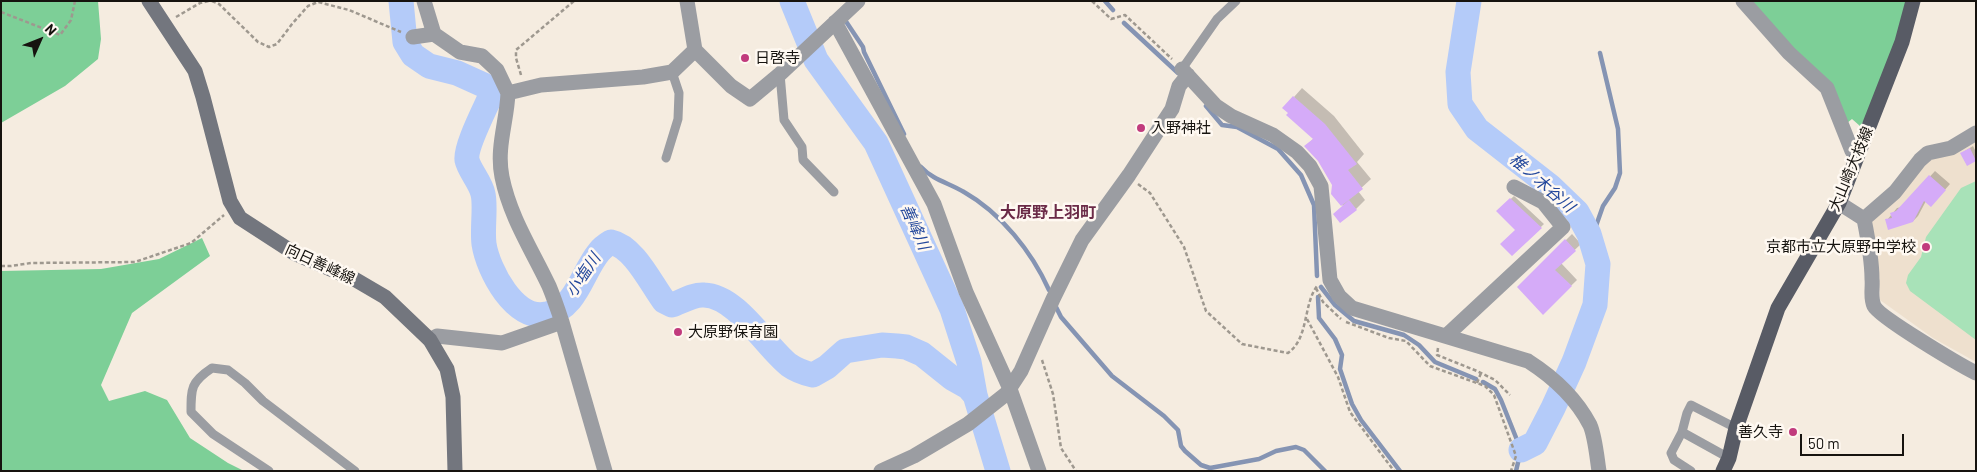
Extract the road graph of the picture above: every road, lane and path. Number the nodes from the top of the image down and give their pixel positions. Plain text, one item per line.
1 (75, 1) edge
2 (150, 1) edge
3 (210, 1) edge
4 (424, 1) edge
5 (574, 1) edge
6 (687, 1) edge
7 (858, 1) edge
8 (1092, 1) edge
9 (1236, 1) edge
10 (1743, 1) edge
11 (1912, 1) edge
12 (1, 12) edge
13 (163, 22) junction
14 (832, 25) junction
15 (398, 30) dead end
16 (434, 34) junction
17 (413, 37) dead end
18 (695, 50) junction
19 (672, 72) junction
20 (1185, 72) junction
21 (780, 74) junction
22 (526, 88) junction
23 (508, 93) junction
24 (1976, 133) edge
25 (1858, 154) junction
26 (666, 158) dead end
27 (1129, 176) junction
28 (1514, 187) dead end
29 (834, 192) dead end
30 (1840, 203) junction
31 (234, 209) junction
32 (1864, 219) junction
33 (1, 266) edge
34 (1329, 275) junction
35 (1316, 288) junction
36 (559, 314) junction
37 (1307, 318) junction
38 (1446, 336) junction
39 (430, 340) junction
40 (1035, 340) junction
41 (1976, 372) edge
42 (1480, 373) junction
43 (1477, 383) junction
44 (1008, 392) junction
45 (1510, 395) dead end
46 (1736, 428) junction
47 (1682, 432) junction
48 (1726, 464) edge
49 (269, 471) edge
50 (355, 471) edge
51 (455, 471) edge
52 (605, 471) edge
53 (881, 471) edge
54 (1039, 471) edge
55 (1076, 471) edge
56 (1394, 471) edge
57 (1511, 471) edge
58 (1599, 471) edge
59 (1691, 471) edge

1 - 12 path
2 - 13 main road, 向日善峰線
3 - 13 path
3 - 15 path
4 - 16 street
5 - 22 path
6 - 18 street
7 - 14 street
8 - 20 path
9 - 20 lane
10 - 25 street
11 - 25 main road, 大山崎大枝線
13 - 31 main road, 向日善峰線
14 - 21 street
14 - 44 street
16 - 17 street
16 - 23 street
18 - 19 street
18 - 21 street
19 - 22 street
19 - 26 lane
20 - 27 street
20 - 34 street
21 - 29 lane
22 - 23 street
23 - 36 street
24 - 32 street
25 - 30 main road, 大山崎大枝線
27 - 37 path
27 - 40 street
28 - 38 street
30 - 32 street
30 - 46 main road, 大山崎大枝線
31 - 33 path
31 - 39 main road, 向日善峰線
32 - 41 street
34 - 35 path
34 - 38 street
35 - 37 path
35 - 43 path
36 - 39 street
36 - 52 street
37 - 56 path
38 - 42 path
38 - 58 street
39 - 51 main road, 向日善峰線
40 - 44 street
40 - 55 path
42 - 43 path
42 - 45 path
43 - 57 path
44 - 53 street
44 - 54 street
46 - 47 lane
46 - 48 main road, 大山崎大枝線
47 - 48 lane
47 - 59 lane
49 - 50 lane

